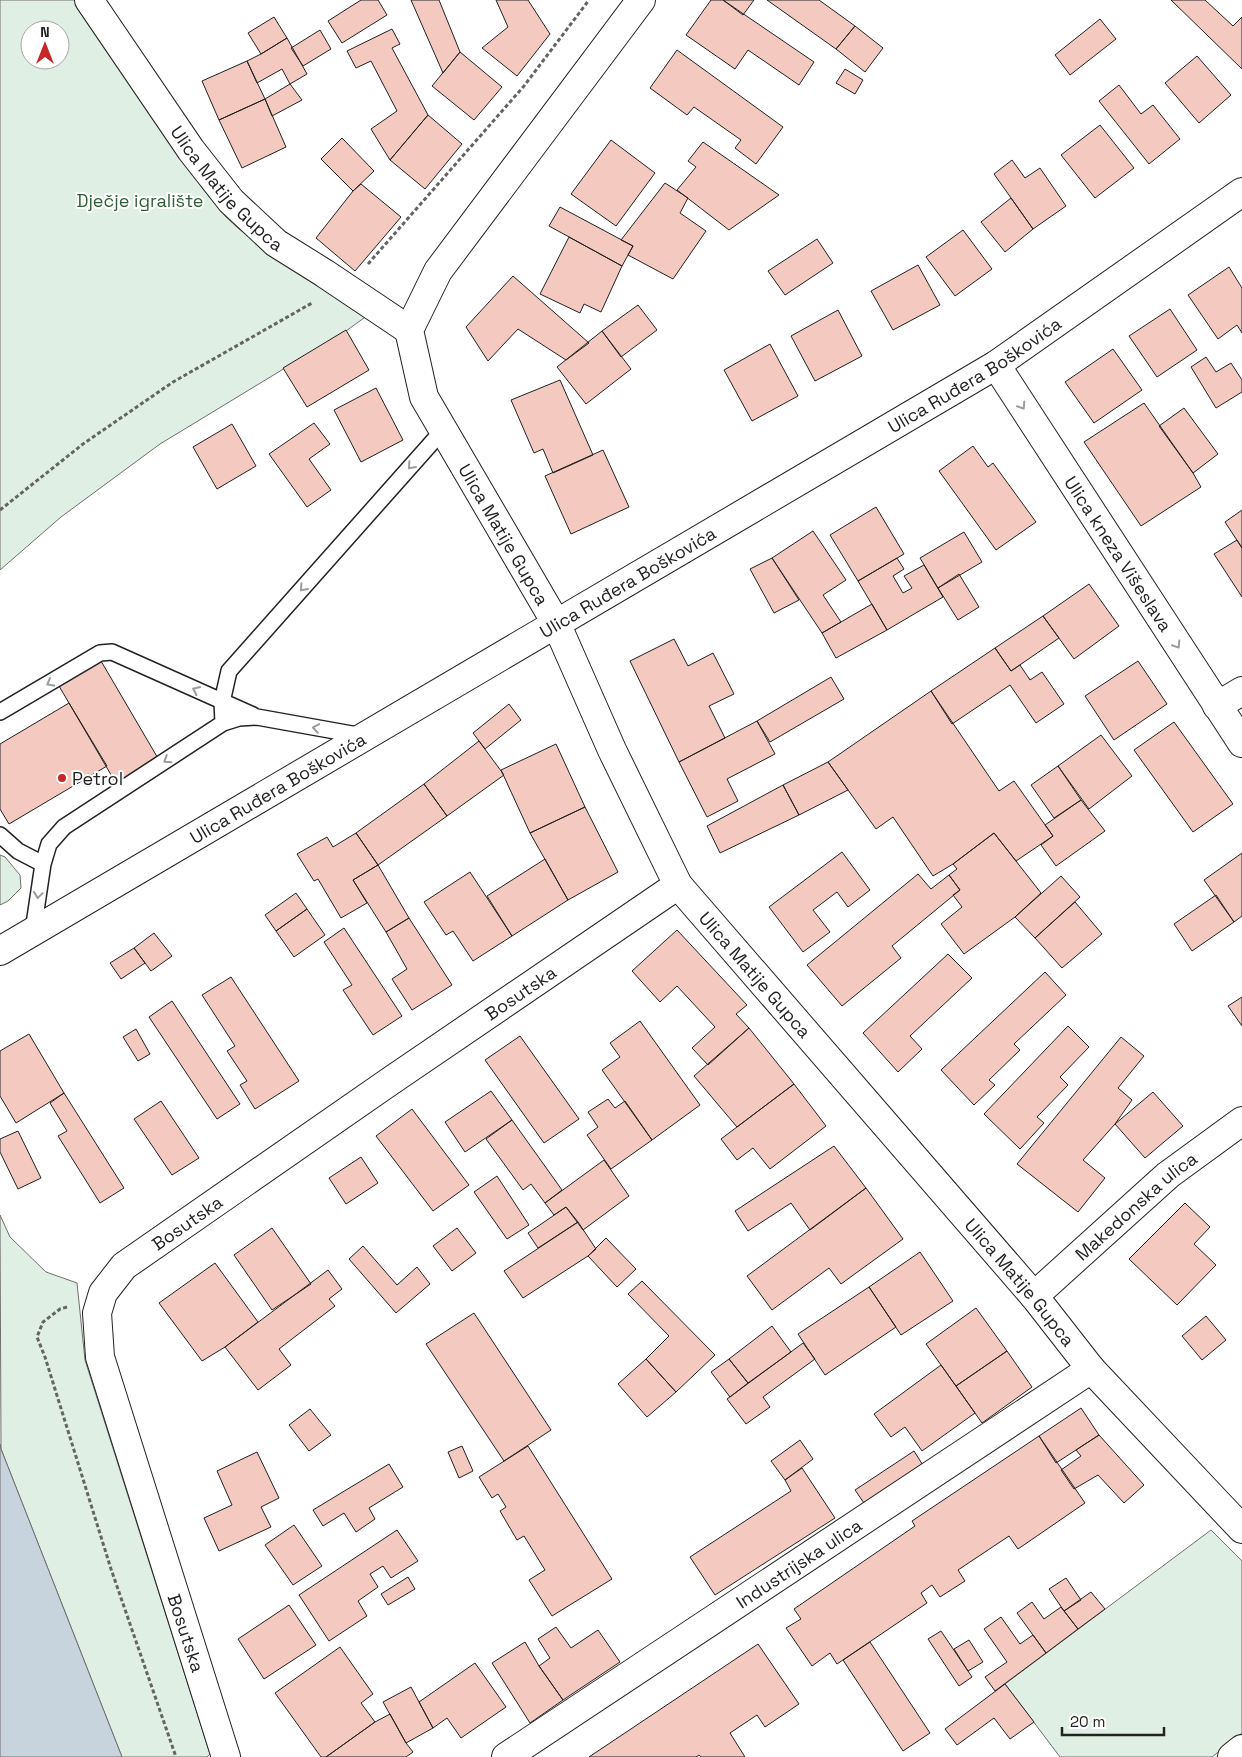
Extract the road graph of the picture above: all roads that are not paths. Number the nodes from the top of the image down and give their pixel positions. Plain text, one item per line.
1 (89, 0) edge
2 (641, 0) edge
3 (1242, 192) edge
4 (408, 330) junction
5 (996, 365) junction
6 (443, 430) junction
7 (556, 623) junction
8 (1242, 691) edge
9 (222, 702) junction
10 (1217, 706) junction
11 (0, 712) edge
12 (257, 717) junction
13 (223, 723) junction
14 (364, 736) junction
15 (1242, 743) edge
16 (0, 835) edge
17 (43, 864) junction
18 (678, 885) junction
19 (33, 931) junction
20 (0, 951) edge
21 (1242, 1121) edge
22 (1034, 1296) junction
23 (1091, 1369) junction
24 (1242, 1529) edge
25 (1242, 1749) edge
26 (226, 1757) edge
27 (506, 1757) edge
28 (1232, 1757) edge

1 - 4 street, Ulica Matije Gupca
2 - 4 street
3 - 5 street, Ulica Ruđera Boškovića
4 - 6 street, Ulica Matije Gupca
5 - 7 street, Ulica Ruđera Boškovića
5 -> 10 street, Ulica kneza Višeslava
6 - 7 street, Ulica Matije Gupca
6 -> 9 lane
7 - 14 street, Ulica Ruđera Boškovića
7 - 18 street, Ulica Matije Gupca
8 - 10 street
9 -> 11 lane
9 - 12 lane
9 - 13 lane
10 - 15 street, Ulica kneza Višeslava
12 - 13 lane
14 -> 12 lane
13 -> 17 lane
14 - 19 street, Ulica Ruđera Boškovića
16 - 17 lane
17 -> 19 lane
18 - 22 street, Ulica Matije Gupca
18 - 26 street, Bosutska
19 - 20 street, Ulica Ruđera Boškovića
21 - 22 street, Makedonska ulica
22 - 23 street, Ulica Matije Gupca
23 - 24 street, Ulica Matije Gupca
23 - 27 street, Industrijska ulica
25 - 28 street

